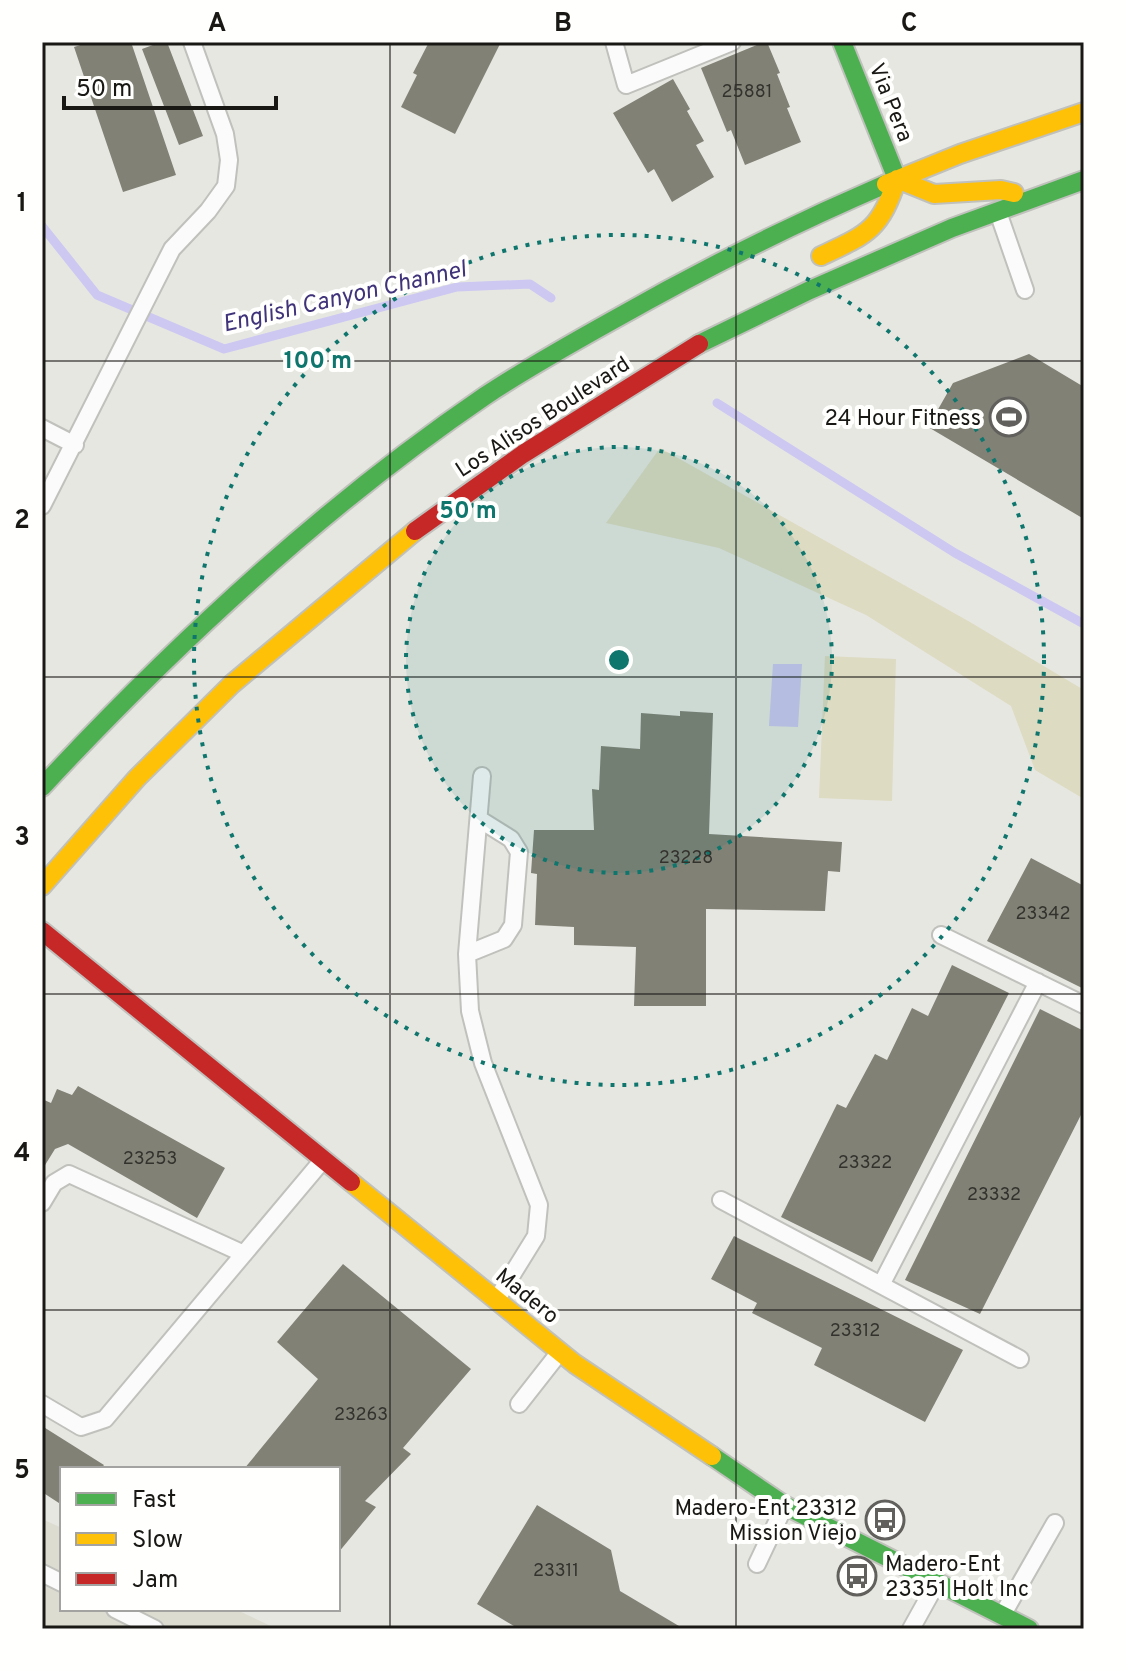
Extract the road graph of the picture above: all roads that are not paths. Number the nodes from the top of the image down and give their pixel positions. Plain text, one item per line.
1 (192, 42) edge
2 (614, 42) edge
3 (732, 42) edge
4 (842, 42) edge
5 (1084, 112) edge
6 (897, 179) junction
7 (1084, 180) edge
8 (1032, 198) junction
9 (998, 211) junction
10 (800, 266) dead end
11 (1025, 290) dead end
12 (708, 317) dead end
13 (689, 349) junction
14 (42, 428) edge
15 (75, 445) junction
16 (42, 506) edge
17 (482, 776) dead end
18 (42, 787) edge
19 (479, 819) junction
20 (42, 886) edge
21 (42, 931) edge
22 (941, 935) dead end
23 (467, 954) junction
24 (1038, 982) junction
25 (1084, 1005) edge
26 (323, 1159) junction
27 (721, 1200) dead end
28 (42, 1203) edge
29 (244, 1254) junction
30 (881, 1285) junction
31 (496, 1300) junction
32 (560, 1352) junction
33 (1020, 1359) dead end
34 (42, 1404) edge
35 (519, 1404) dead end
36 (784, 1505) junction
37 (1055, 1523) dead end
38 (757, 1564) dead end
39 (42, 1573) edge
40 (60, 1582) edge
41 (936, 1582) junction
42 (119, 1611) edge
43 (1002, 1615) junction
44 (155, 1629) edge
45 (911, 1629) edge
46 (1029, 1629) edge

1 - 15 lane
2 - 3 lane
4 - 6 main road, Via Pera
5 - 6 main road, Los Alisos Boulevard
6 - 8 main road
6 - 10 main road
6 - 18 main road, Los Alisos Boulevard
7 - 8 main road, Los Alisos Boulevard
8 - 9 main road, Los Alisos Boulevard
9 - 11 lane
9 - 13 main road, Los Alisos Boulevard
12 - 13 main road
13 - 20 main road, Los Alisos Boulevard
14 - 15 lane
15 - 16 lane
17 - 19 lane
19 - 23 lane
19 - 23 lane
21 - 26 main road, Madero
22 - 24 lane
23 - 31 lane
24 - 25 lane
24 - 30 lane
26 - 29 lane
26 - 31 main road, Madero
27 - 30 lane
28 - 29 lane
29 - 34 lane
30 - 33 lane
31 - 32 main road, Madero
32 - 35 lane
32 - 36 main road, Madero
36 - 38 lane
36 - 41 main road, Madero
37 - 43 lane
39 - 40 lane
41 - 43 main road, Madero
41 - 45 lane
42 - 44 lane
43 - 46 main road, Madero

